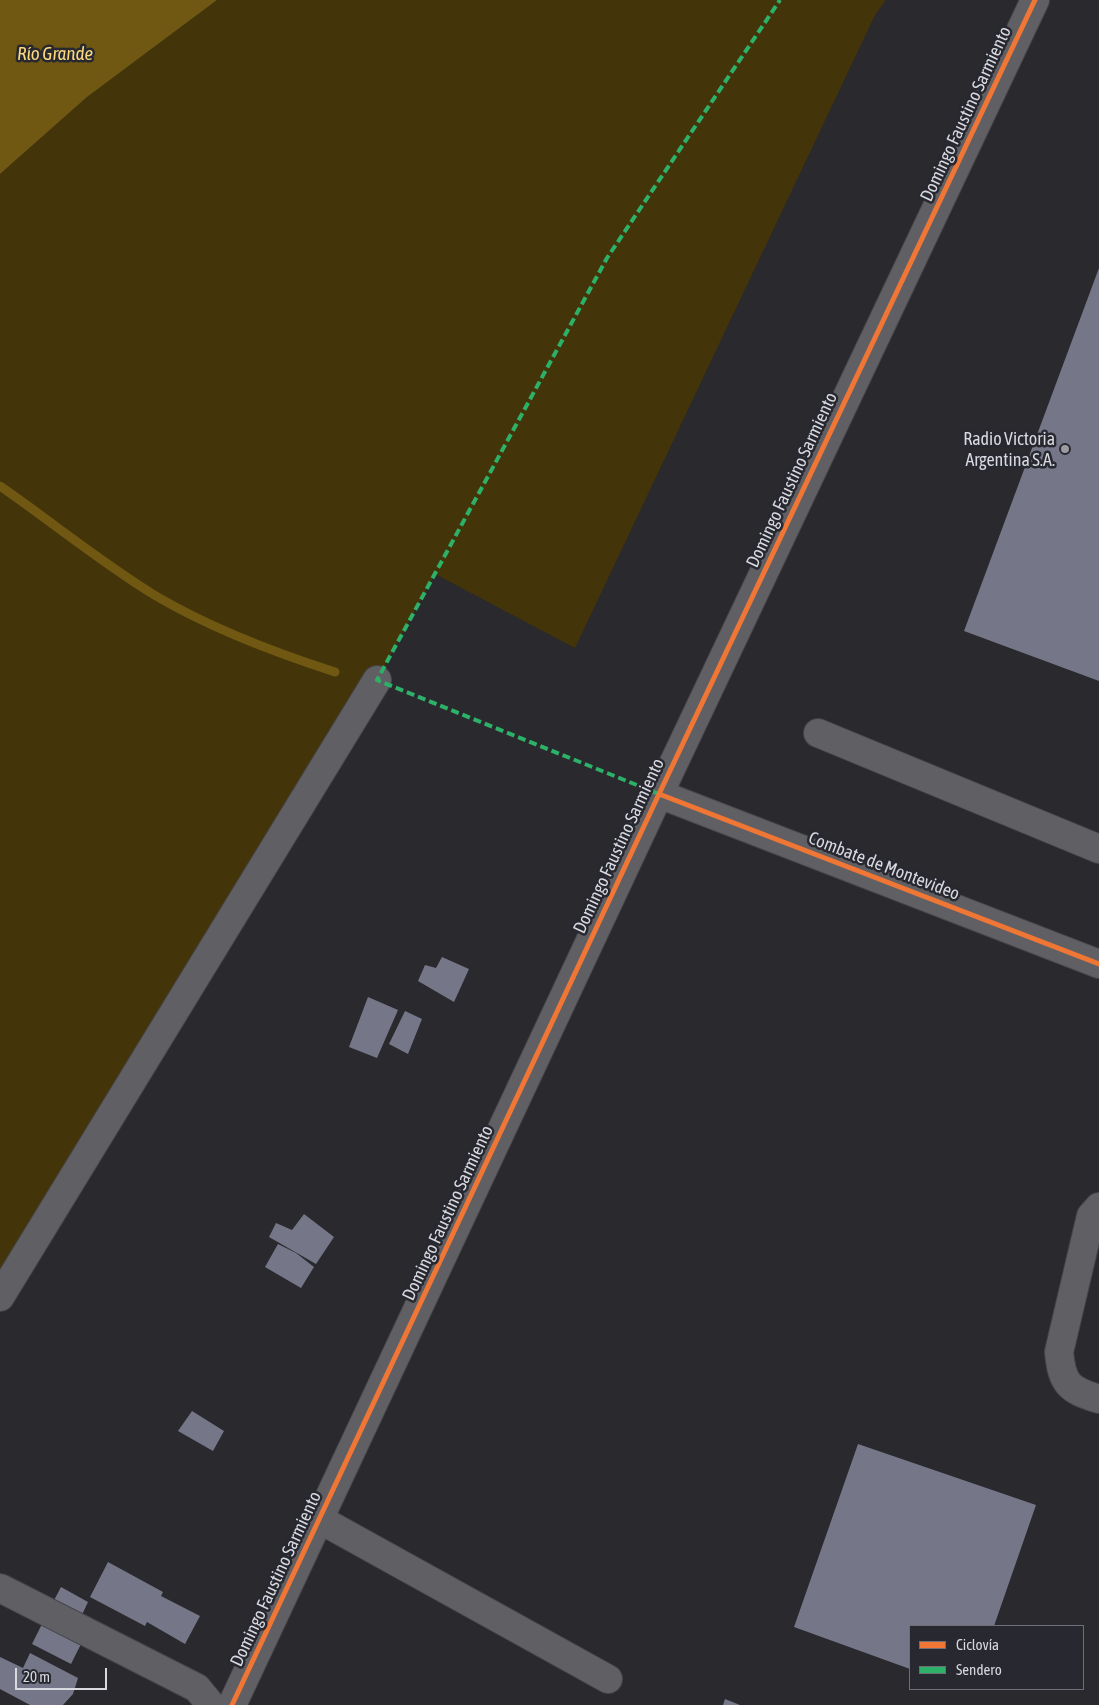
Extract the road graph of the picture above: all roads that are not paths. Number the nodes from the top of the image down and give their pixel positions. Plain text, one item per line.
1 (1035, 0) edge
2 (377, 680) dead end
3 (818, 733) dead end
4 (659, 794) junction
5 (1099, 849) edge
6 (1099, 964) edge
7 (1099, 1207) edge
8 (0, 1298) edge
9 (1099, 1399) edge
10 (319, 1519) junction
11 (0, 1588) edge
12 (608, 1679) dead end
13 (211, 1705) edge
14 (232, 1705) edge

1 - 4 street, Domingo Faustino Sarmiento
2 - 8 street
3 - 5 street
4 - 6 street, Combate de Montevideo
4 - 10 street, Domingo Faustino Sarmiento
7 - 9 street
10 - 12 street
10 - 14 street, Domingo Faustino Sarmiento
11 - 13 street

